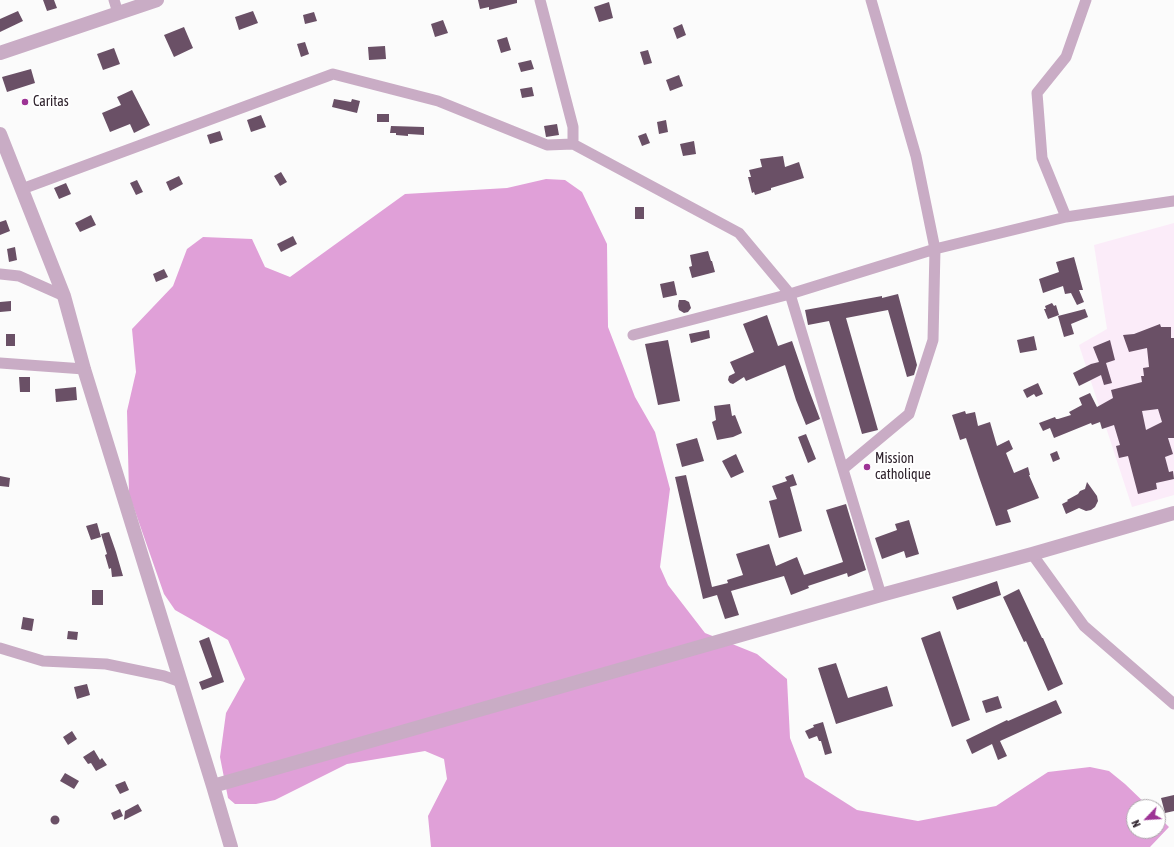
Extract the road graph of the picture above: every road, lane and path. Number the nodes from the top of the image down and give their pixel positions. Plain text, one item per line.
1 (157, 0) edge
2 (540, 0) edge
3 (871, 0) edge
4 (1086, 0) edge
5 (116, 6) edge
6 (0, 53) edge
7 (0, 134) edge
8 (573, 144) junction
9 (3, 154) edge
10 (22, 189) junction
11 (1174, 201) edge
12 (1066, 217) junction
13 (935, 249) junction
14 (0, 274) edge
15 (790, 294) junction
16 (64, 296) junction
17 (633, 335) dead end
18 (0, 363) edge
19 (84, 369) junction
20 (843, 469) junction
21 (1174, 513) edge
22 (1032, 554) junction
23 (881, 595) junction
24 (0, 648) edge
25 (181, 682) junction
26 (1174, 704) edge
27 (213, 786) junction
28 (231, 847) edge

1 - 5 street
2 - 8 street
3 - 13 street
4 - 12 street
5 - 6 street
7 - 9 street
8 - 10 street
8 - 15 street
9 - 10 street
10 - 16 street
11 - 12 street
12 - 13 street
13 - 15 street
13 - 20 street
14 - 16 street
15 - 17 street
15 - 20 street
16 - 19 street
18 - 19 street
19 - 25 street
20 - 23 street
21 - 22 street
22 - 23 street
22 - 26 street
23 - 27 street
24 - 25 street
25 - 27 street
27 - 28 street

